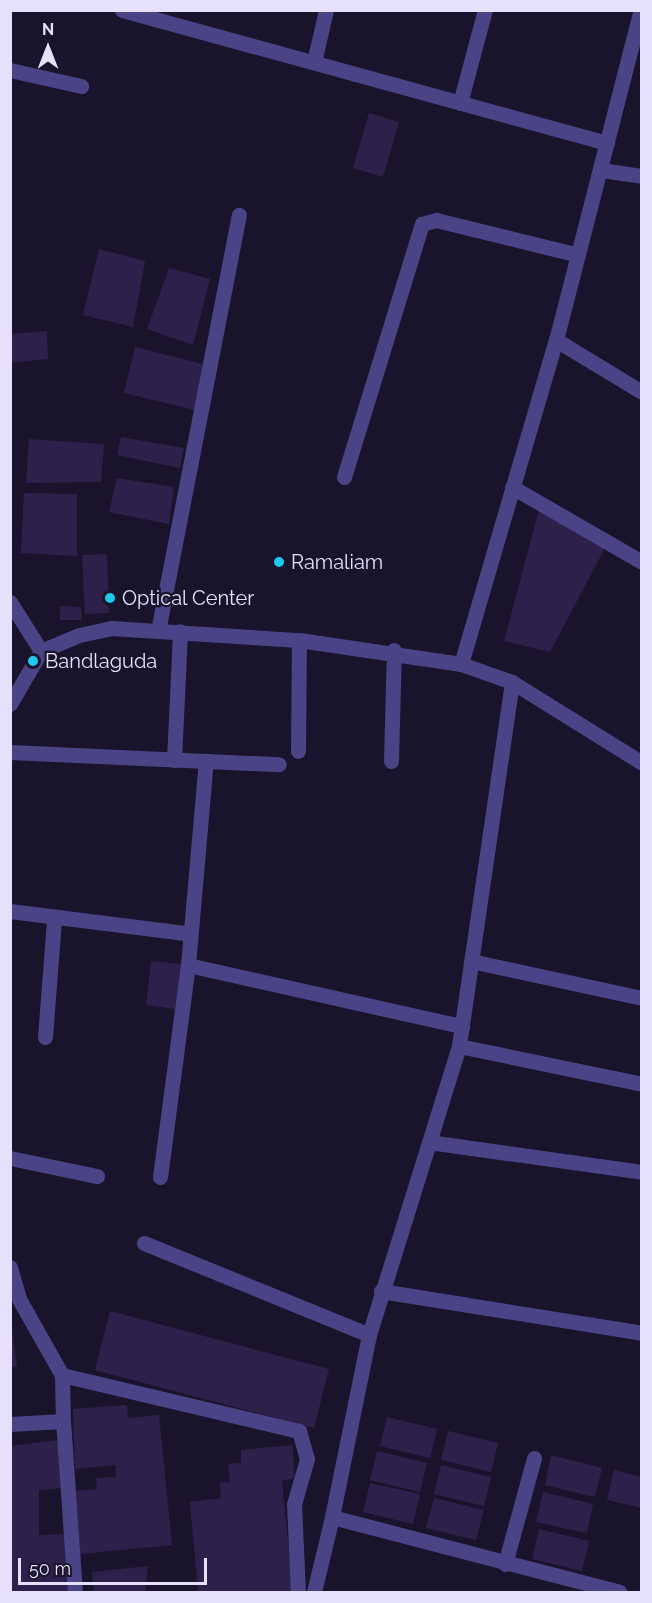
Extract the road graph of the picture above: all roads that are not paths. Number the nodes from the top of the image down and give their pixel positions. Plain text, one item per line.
1 (122, 10) edge
2 (326, 10) edge
3 (485, 10) edge
4 (641, 10) edge
5 (162, 16) edge
6 (314, 62) junction
7 (10, 70) edge
8 (81, 86) dead end
9 (460, 103) junction
10 (607, 142) junction
11 (601, 170) junction
12 (642, 176) edge
13 (239, 215) dead end
14 (578, 255) junction
15 (556, 340) junction
16 (642, 392) edge
17 (344, 477) dead end
18 (512, 487) junction
19 (642, 562) edge
20 (10, 603) edge
21 (158, 631) junction
22 (180, 632) junction
23 (299, 640) junction
24 (394, 650) junction
25 (41, 651) junction
26 (461, 664) junction
27 (512, 682) junction
28 (10, 704) edge
29 (298, 751) dead end
30 (10, 752) edge
31 (174, 760) junction
32 (206, 761) junction
33 (391, 761) dead end
34 (642, 763) edge
35 (279, 764) dead end
36 (10, 911) edge
37 (54, 920) junction
38 (191, 933) junction
39 (471, 961) junction
40 (188, 965) junction
41 (642, 998) edge
42 (462, 1026) junction
43 (45, 1037) dead end
44 (459, 1046) junction
45 (642, 1084) edge
46 (429, 1142) junction
47 (10, 1158) edge
48 (642, 1172) edge
49 (97, 1176) dead end
50 (160, 1177) dead end
51 (144, 1244) dead end
52 (10, 1267) edge
53 (381, 1292) junction
54 (642, 1333) edge
55 (369, 1335) junction
56 (62, 1375) junction
57 (63, 1421) junction
58 (10, 1424) edge
59 (534, 1458) dead end
60 (332, 1517) junction
61 (505, 1564) junction
62 (75, 1593) edge
63 (298, 1593) edge
64 (314, 1593) edge
65 (619, 1593) edge

1 - 5 street
2 - 6 street
3 - 9 street
4 - 10 street
5 - 6 street
6 - 9 street
7 - 8 street
9 - 10 street
10 - 11 street
11 - 12 street
11 - 14 street
13 - 21 street
14 - 15 street
14 - 17 street
15 - 16 street
15 - 18 street
18 - 19 street
18 - 26 street
20 - 25 street
21 - 22 street
21 - 25 street
22 - 23 street
22 - 31 street
23 - 24 street
23 - 29 street
24 - 26 street
24 - 33 street
25 - 28 street
26 - 27 street
27 - 34 street
27 - 39 street
30 - 31 street
31 - 32 street
32 - 35 street
32 - 38 street
36 - 37 street
37 - 38 street
37 - 43 street
38 - 40 street
39 - 41 street
39 - 42 street
40 - 42 street
40 - 50 street
42 - 44 street
44 - 45 street
44 - 46 street
46 - 48 street
46 - 53 street
47 - 49 street
51 - 55 street
52 - 56 street
53 - 54 street
53 - 55 street
55 - 60 street
56 - 57 street
56 - 63 street
57 - 58 street
57 - 62 street
59 - 61 street
60 - 61 street
60 - 64 street
61 - 65 street

